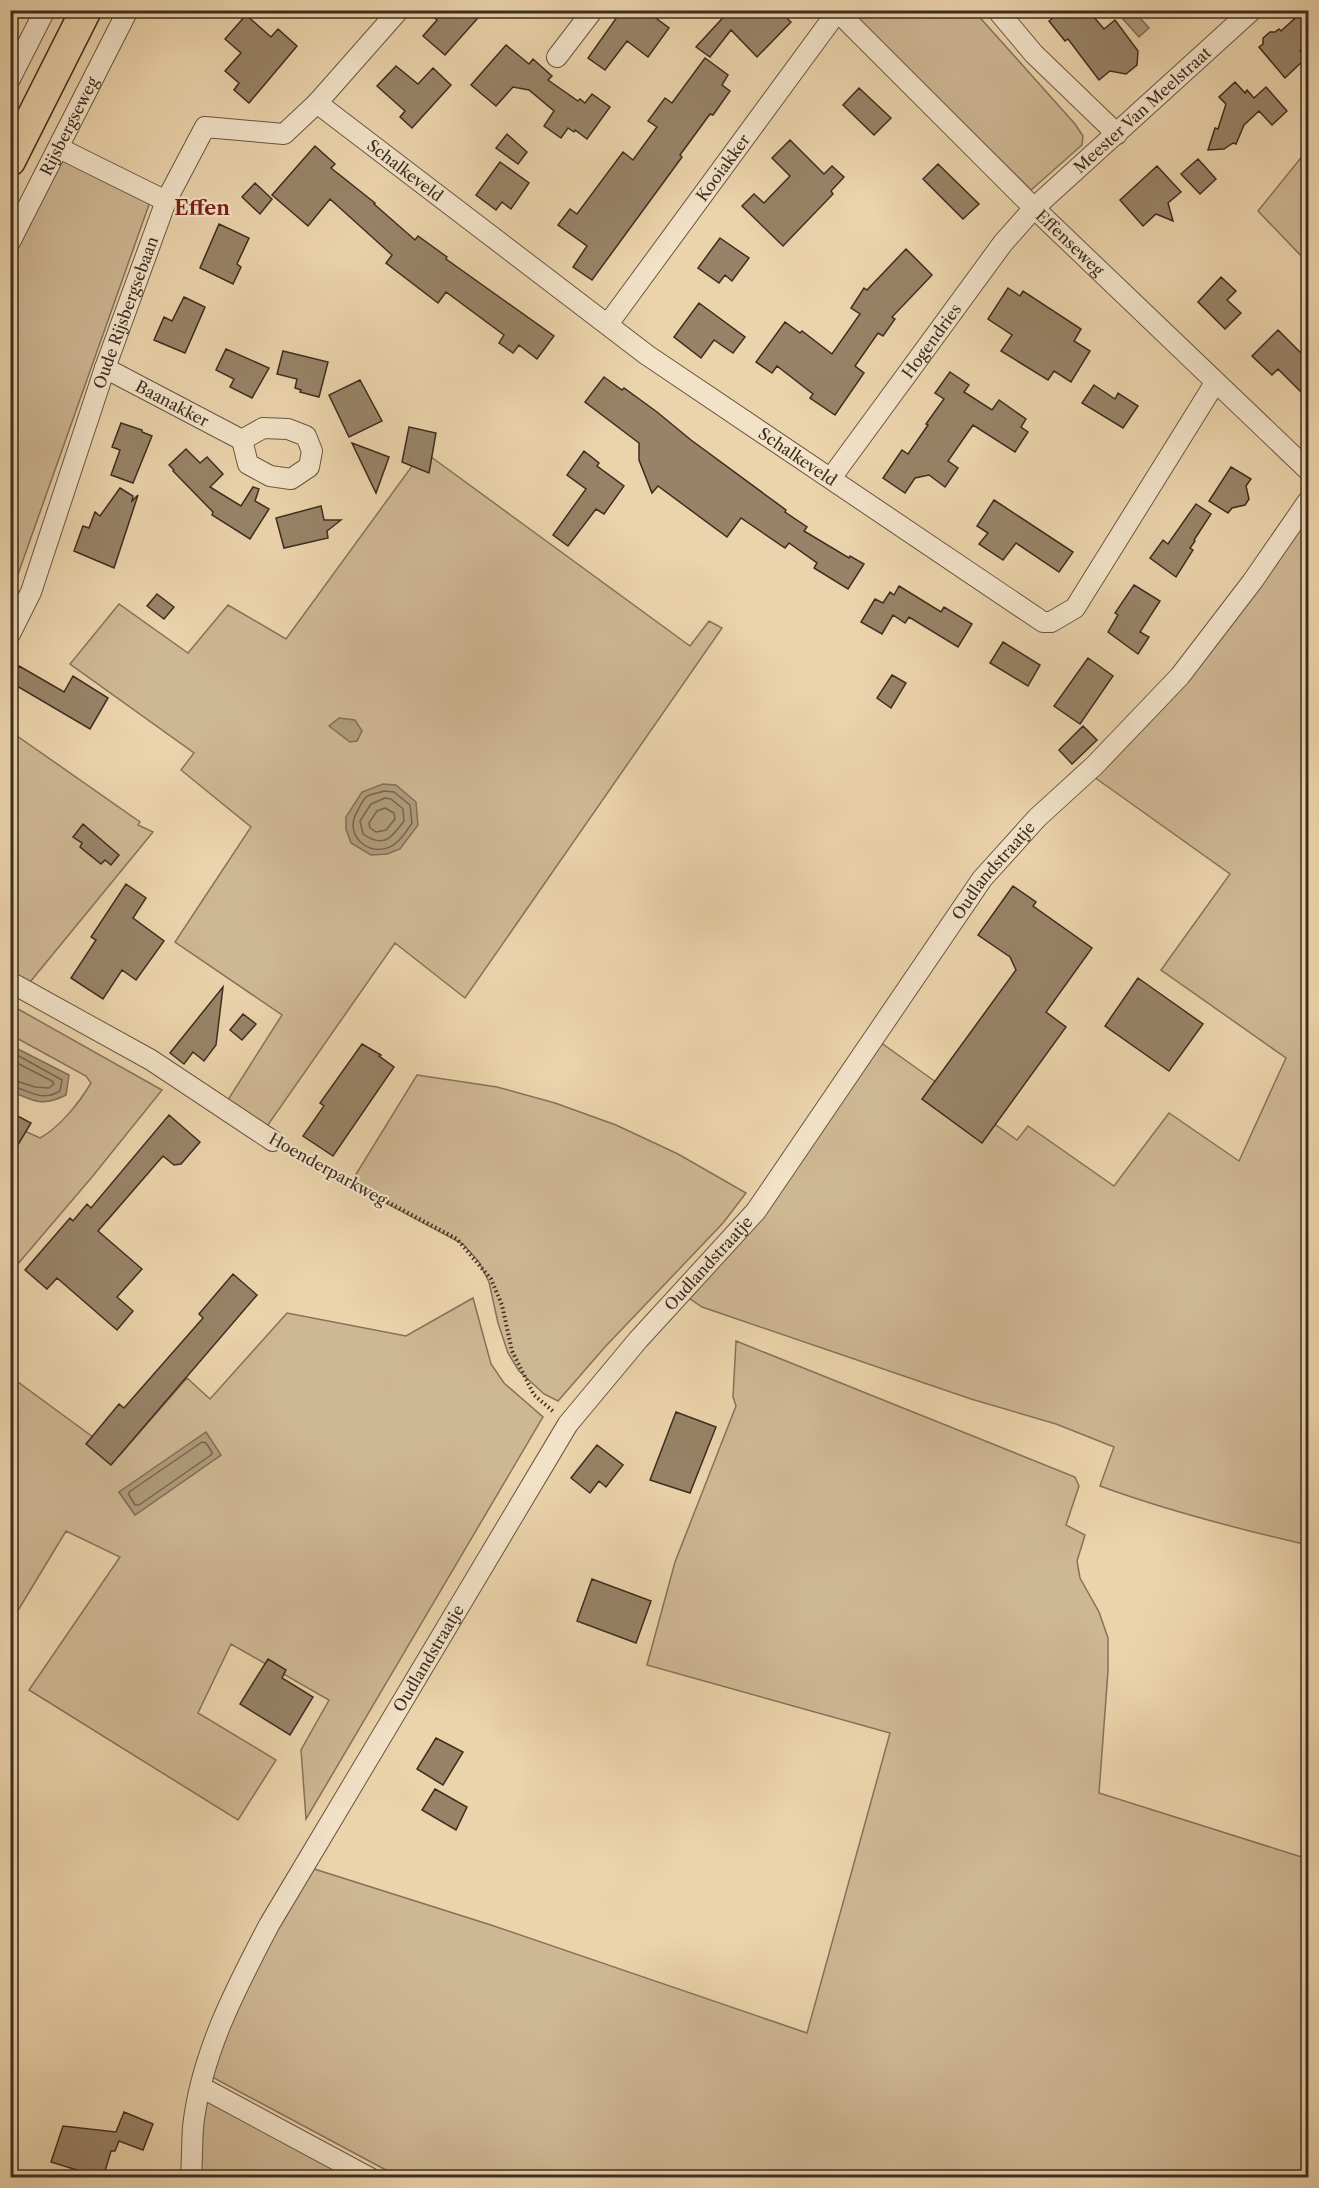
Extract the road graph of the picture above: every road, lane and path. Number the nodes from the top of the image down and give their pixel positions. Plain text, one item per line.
1 (45, 10) edge
2 (87, 10) edge
3 (128, 10) edge
4 (399, 10) edge
5 (593, 10) edge
6 (997, 10) edge
7 (1252, 10) edge
8 (837, 11) edge
9 (557, 57) dead end
10 (10, 79) edge
11 (317, 103) junction
12 (1117, 134) junction
13 (59, 148) junction
14 (10, 161) edge
15 (166, 201) junction
16 (1034, 208) junction
17 (10, 242) edge
18 (608, 324) junction
19 (105, 368) junction
20 (1215, 383) junction
21 (242, 440) dead end
22 (1308, 470) edge
23 (831, 478) junction
24 (1308, 501) edge
25 (10, 634) edge
26 (10, 982) edge
27 (273, 1141) joint
28 (568, 1424) junction
29 (201, 2087) junction
30 (191, 2178) edge
31 (370, 2178) edge

1 - 10 street
2 - 14 main road
3 - 13 street, Rijsbergseweg
4 - 11 street, Oude Rijsbergsebaan
5 - 9 street
6 - 12 street
7 - 12 street, Meester Van Meelstraat
8 - 16 street, Effenseweg
8 - 18 street, Kooiakker
11 - 15 street, Oude Rijsbergsebaan
11 - 18 street, Schalkeveld
12 - 16 street, Meester Van Meelstraat
13 - 15 street
13 - 17 street, Rijsbergseweg
15 - 19 street, Oude Rijsbergsebaan
16 - 20 street, Effenseweg
16 - 23 street, Hogendries
18 - 23 street, Schalkeveld
19 - 21 street, Baanakker
19 - 25 street, Oude Rijsbergsebaan
20 - 22 street, Effenseweg
20 - 23 street, Schalkeveld
24 - 28 street, Oudlandstraatje
26 - 27 street, Hoenderparkweg
27 - 28 path, Hoenderparkweg
28 - 29 street, Oudlandstraatje
29 - 30 street, Oudlandstraatje
29 - 31 street

